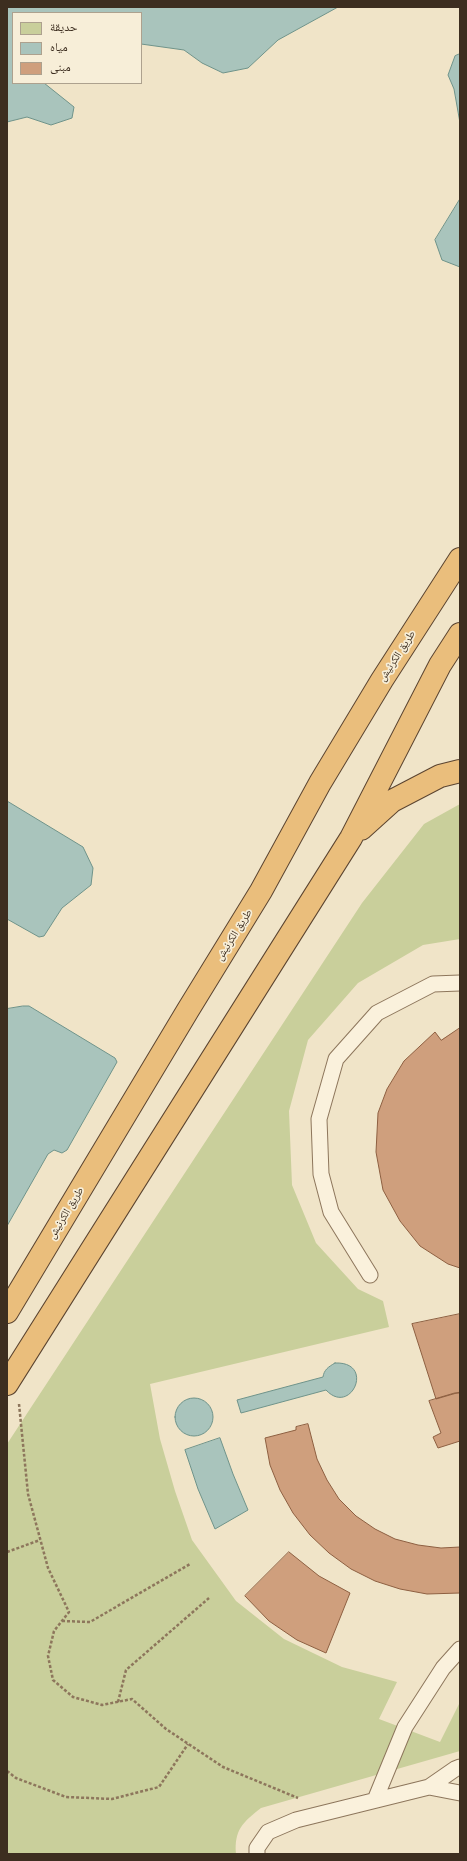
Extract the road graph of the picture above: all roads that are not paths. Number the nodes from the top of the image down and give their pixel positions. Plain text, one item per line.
1 (460, 559) edge
2 (460, 634) edge
3 (460, 771) edge
4 (351, 838) junction
5 (460, 984) edge
6 (370, 1275) dead end
7 (7, 1312) edge
8 (11, 1377) edge
9 (460, 1650) edge
10 (460, 1664) edge
11 (443, 1668) junction
12 (460, 1767) edge
13 (429, 1787) junction
14 (460, 1793) edge
15 (375, 1800) junction
16 (257, 1854) edge

1 - 7 highway, طريق الكرنيش
2 - 4 highway
3 - 4 highway
4 - 8 highway
5 - 6 lane
9 - 11 lane
10 - 11 lane
11 - 15 lane
12 - 13 lane
13 - 14 lane
13 - 15 lane
15 - 16 lane

